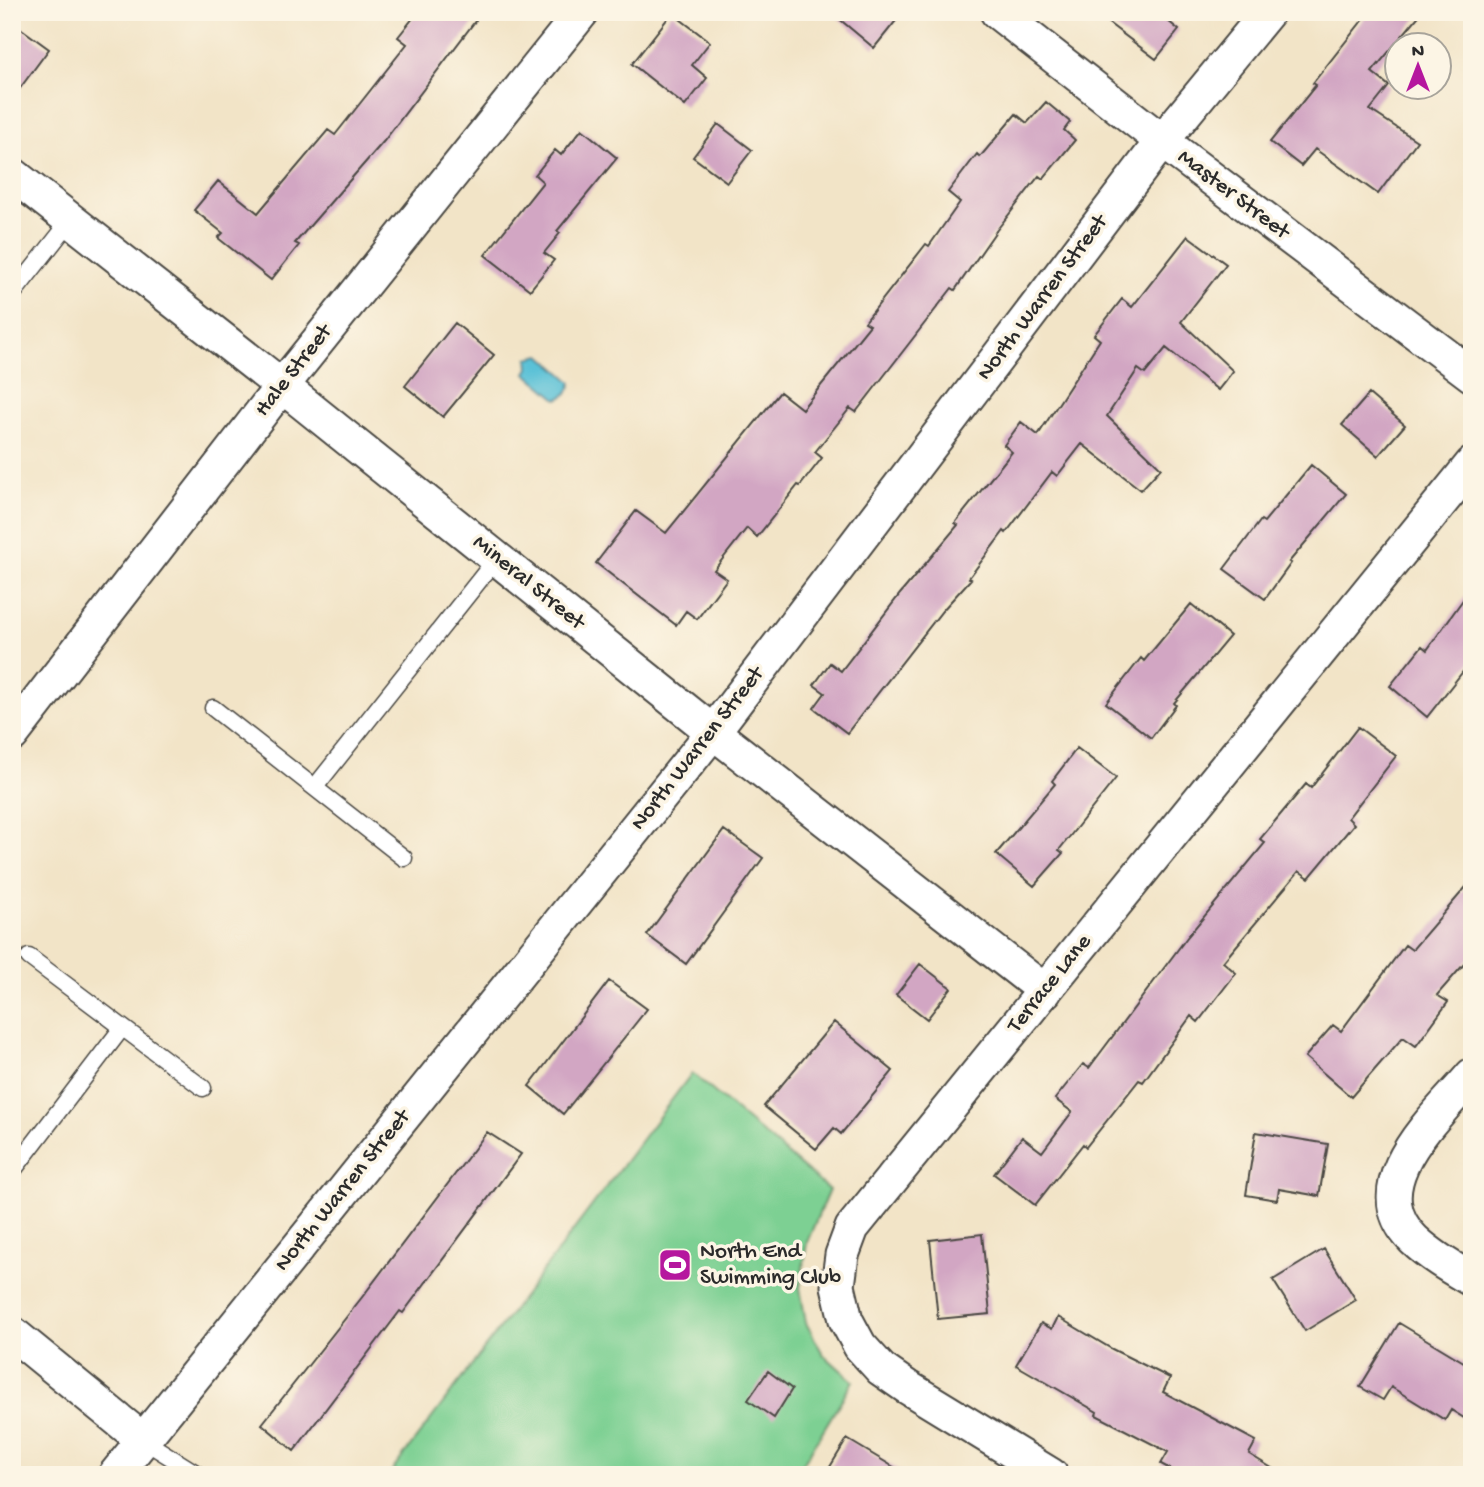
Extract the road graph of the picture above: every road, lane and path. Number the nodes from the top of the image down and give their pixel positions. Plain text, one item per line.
1 (582, 12) edge
2 (997, 12) edge
3 (1268, 12) edge
4 (1162, 141) junction
5 (12, 174) edge
6 (71, 220) junction
7 (12, 295) edge
8 (1472, 375) edge
9 (282, 386) junction
10 (1472, 464) edge
11 (497, 558) junction
12 (213, 708) dead end
13 (713, 732) junction
14 (12, 735) edge
15 (315, 787) junction
16 (404, 858) dead end
17 (29, 957) dead end
18 (1045, 991) junction
19 (122, 1028) junction
20 (1472, 1075) edge
21 (202, 1088) dead end
22 (12, 1172) edge
23 (1472, 1280) edge
24 (12, 1333) edge
25 (143, 1440) junction
26 (115, 1475) edge
27 (199, 1475) edge
28 (1051, 1475) edge

1 - 9 street, Hale Street
2 - 4 street, Master Street
3 - 4 street, North Warren Street
4 - 8 street, Master Street
4 - 13 street, North Warren Street
5 - 6 street, Mineral Street
6 - 7 lane
6 - 9 street, Mineral Street
9 - 11 street, Mineral Street
9 - 14 street, Hale Street
10 - 18 street, Terrace Lane
11 - 13 street, Mineral Street
11 - 15 lane
12 - 15 lane
13 - 18 street, Mineral Street
13 - 25 street, North Warren Street
15 - 16 lane
17 - 19 lane
18 - 28 street, Terrace Lane
19 - 21 lane
19 - 22 lane
20 - 23 street
24 - 25 street
25 - 26 street, North Warren Street
25 - 27 lane

